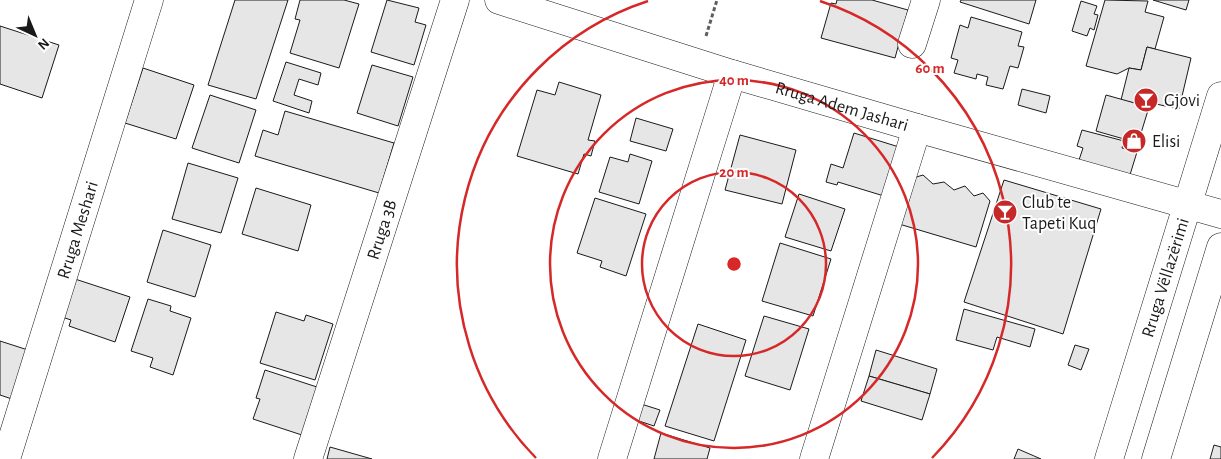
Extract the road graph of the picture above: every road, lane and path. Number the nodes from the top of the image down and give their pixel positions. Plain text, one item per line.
1 (149, 0) edge
2 (455, 0) edge
3 (499, 0) edge
4 (716, 0) edge
5 (926, 0) edge
6 (912, 44) dead end
7 (698, 62) junction
8 (732, 74) junction
9 (1221, 96) edge
10 (917, 128) junction
11 (1187, 204) junction
12 (1221, 214) edge
13 (1221, 247) edge
14 (6, 459) edge
15 (308, 459) edge
16 (612, 459) edge
17 (814, 459) edge
18 (1109, 459) edge
19 (1156, 459) edge

1 - 14 street, Rruga Meshari
2 - 15 street, Rruga 3B
3 - 7 street, Rruga Adem Jashari
4 - 7 path
5 - 6 street
7 - 8 street, Rruga Adem Jashari
8 - 10 street, Rruga Adem Jashari
8 - 16 street
9 - 11 street, Rruga Vëllazërimi
10 - 11 street, Rruga Adem Jashari
10 - 17 street
11 - 12 street, Rruga Adem Jashari
11 - 18 street, Rruga Vëllazërimi
13 - 19 street

